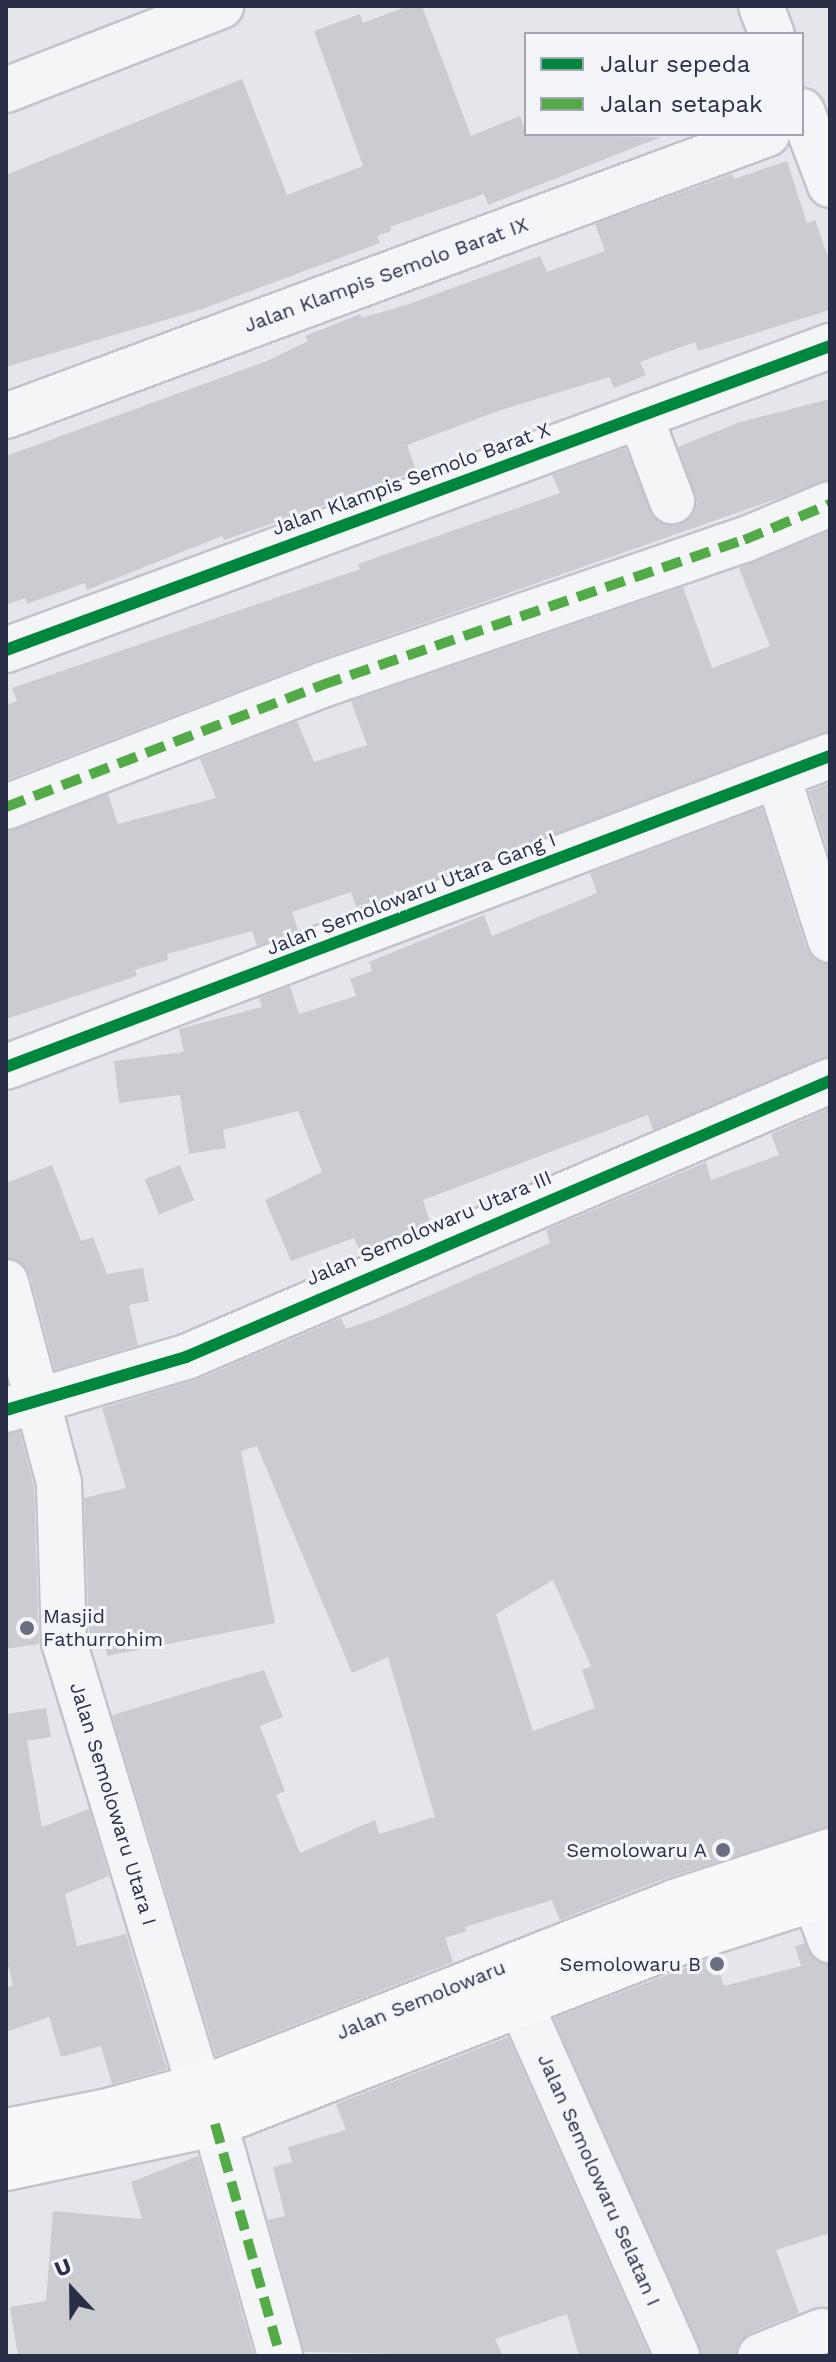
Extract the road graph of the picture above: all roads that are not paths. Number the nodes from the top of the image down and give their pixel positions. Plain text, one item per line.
1 (221, 6) edge
2 (761, 6) edge
3 (771, 32) edge
4 (6, 90) edge
5 (804, 126) edge
6 (755, 136) edge
7 (830, 185) edge
8 (830, 346) edge
9 (6, 416) edge
10 (640, 416) junction
11 (672, 501) dead end
12 (830, 504) edge
13 (6, 650) edge
14 (830, 756) edge
15 (778, 777) junction
16 (6, 807) edge
17 (830, 940) edge
18 (6, 1067) edge
19 (830, 1081) edge
20 (6, 1282) edge
21 (24, 1406) edge
22 (830, 1851) edge
23 (822, 1897) edge
24 (680, 1921) junction
25 (830, 1940) edge
26 (521, 2005) junction
27 (207, 2106) junction
28 (6, 2131) edge
29 (6, 2168) edge
30 (822, 2331) dead end
31 (280, 2356) edge
32 (677, 2356) edge
33 (760, 2356) edge

1 - 4 street
2 - 3 street
5 - 7 street
6 - 9 street, Jalan Klampis Semolo Barat IX
8 - 10 street, Jalan Klampis Semolo Barat X
10 - 11 street
10 - 13 street, Jalan Klampis Semolo Barat X
12 - 16 street
14 - 15 street, Jalan Semolowaru Utara Gang I
15 - 17 street
15 - 18 street, Jalan Semolowaru Utara Gang I
19 - 21 street, Jalan Semolowaru Utara III
20 - 21 street, Jalan Semolowaru Utara I
21 - 27 street, Jalan Semolowaru Utara I
22 - 24 main road, Jalan Semolowaru
23 - 24 main road, Jalan Semolowaru
23 - 25 street
24 - 26 main road, Jalan Semolowaru
24 - 27 main road, Jalan Semolowaru
26 - 27 main road, Jalan Semolowaru
26 - 32 street, Jalan Semolowaru Selatan I
27 - 28 main road, Jalan Semolowaru
27 - 29 main road, Jalan Semolowaru
27 - 31 street, Jalan Semolowaru Utara I
30 - 33 street

